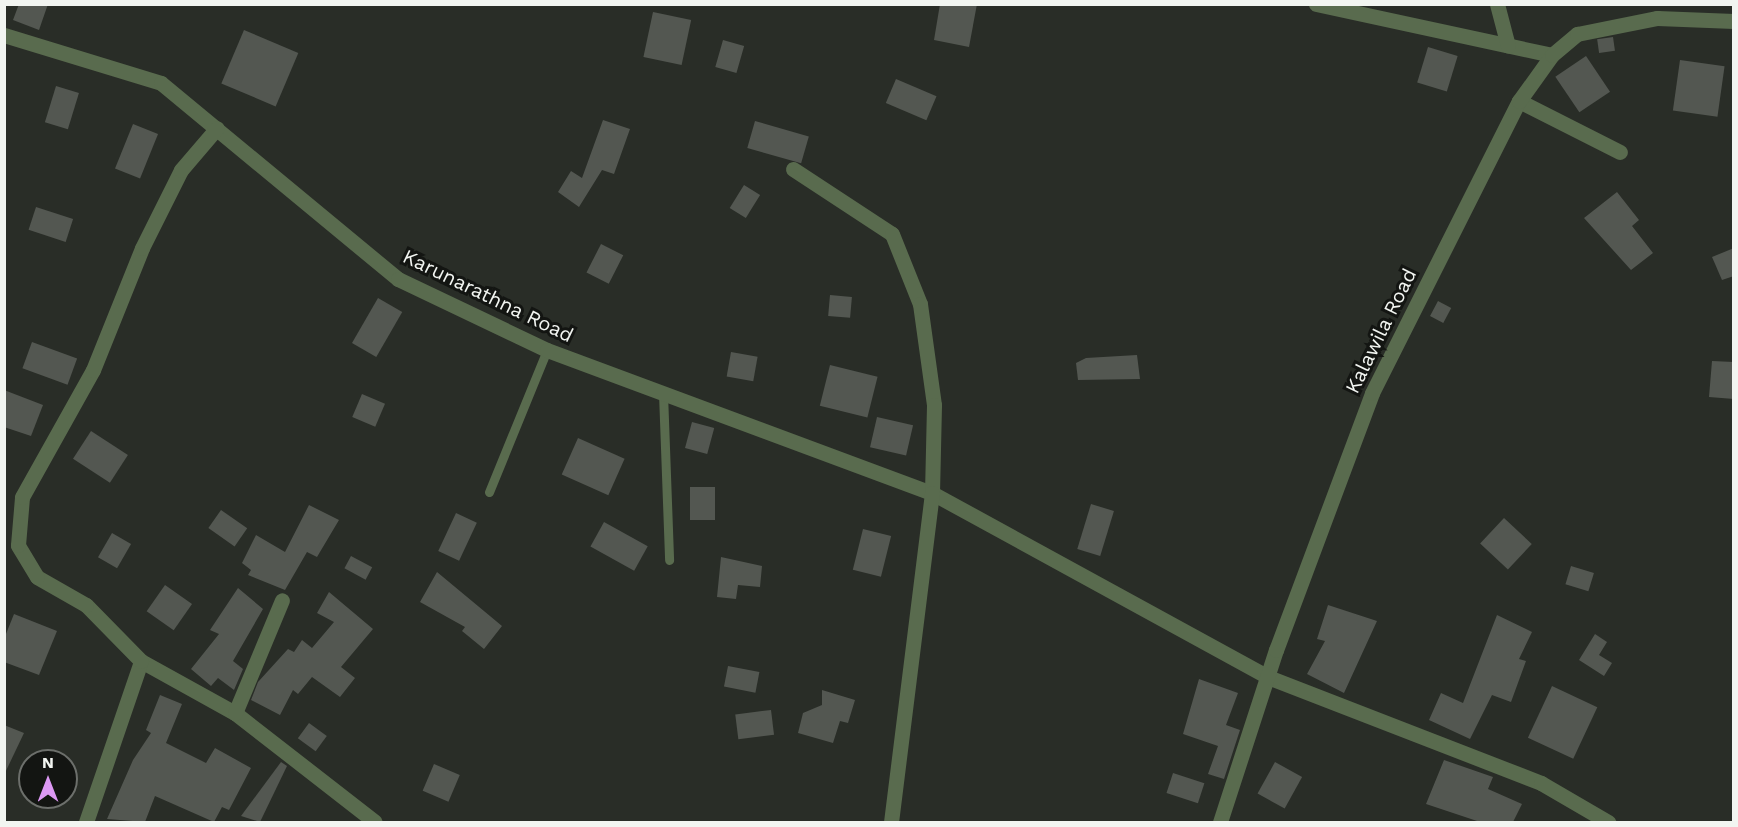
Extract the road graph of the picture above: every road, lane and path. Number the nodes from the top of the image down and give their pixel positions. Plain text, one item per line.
1 (1316, 4) edge
2 (1497, 4) edge
3 (1734, 21) edge
4 (4, 35) edge
5 (1508, 46) junction
6 (1552, 55) junction
7 (1519, 101) junction
8 (217, 128) junction
9 (1620, 152) dead end
10 (793, 169) dead end
11 (547, 350) junction
12 (663, 393) junction
13 (489, 492) dead end
14 (932, 493) junction
15 (669, 560) dead end
16 (282, 600) dead end
17 (141, 661) junction
18 (1268, 677) junction
19 (235, 713) junction
20 (86, 822) edge
21 (375, 822) edge
22 (891, 822) edge
23 (1220, 822) edge
24 (1608, 822) edge

1 - 5 street
2 - 5 street
3 - 6 street, Kalawila Road
4 - 8 street, Karunarathna Road
5 - 6 street
6 - 7 street, Kalawila Road
7 - 9 street
7 - 18 street, Kalawila Road
8 - 11 street, Karunarathna Road
8 - 17 street
10 - 14 street
11 - 12 street, Karunarathna Road
11 - 13 lane
12 - 14 street, Karunarathna Road
12 - 15 lane
14 - 18 street, Karunarathna Road
14 - 22 street
16 - 19 street
17 - 19 street
17 - 20 street
18 - 23 street, Kalawila Road
18 - 24 street, Karunarathna Road
19 - 21 street

